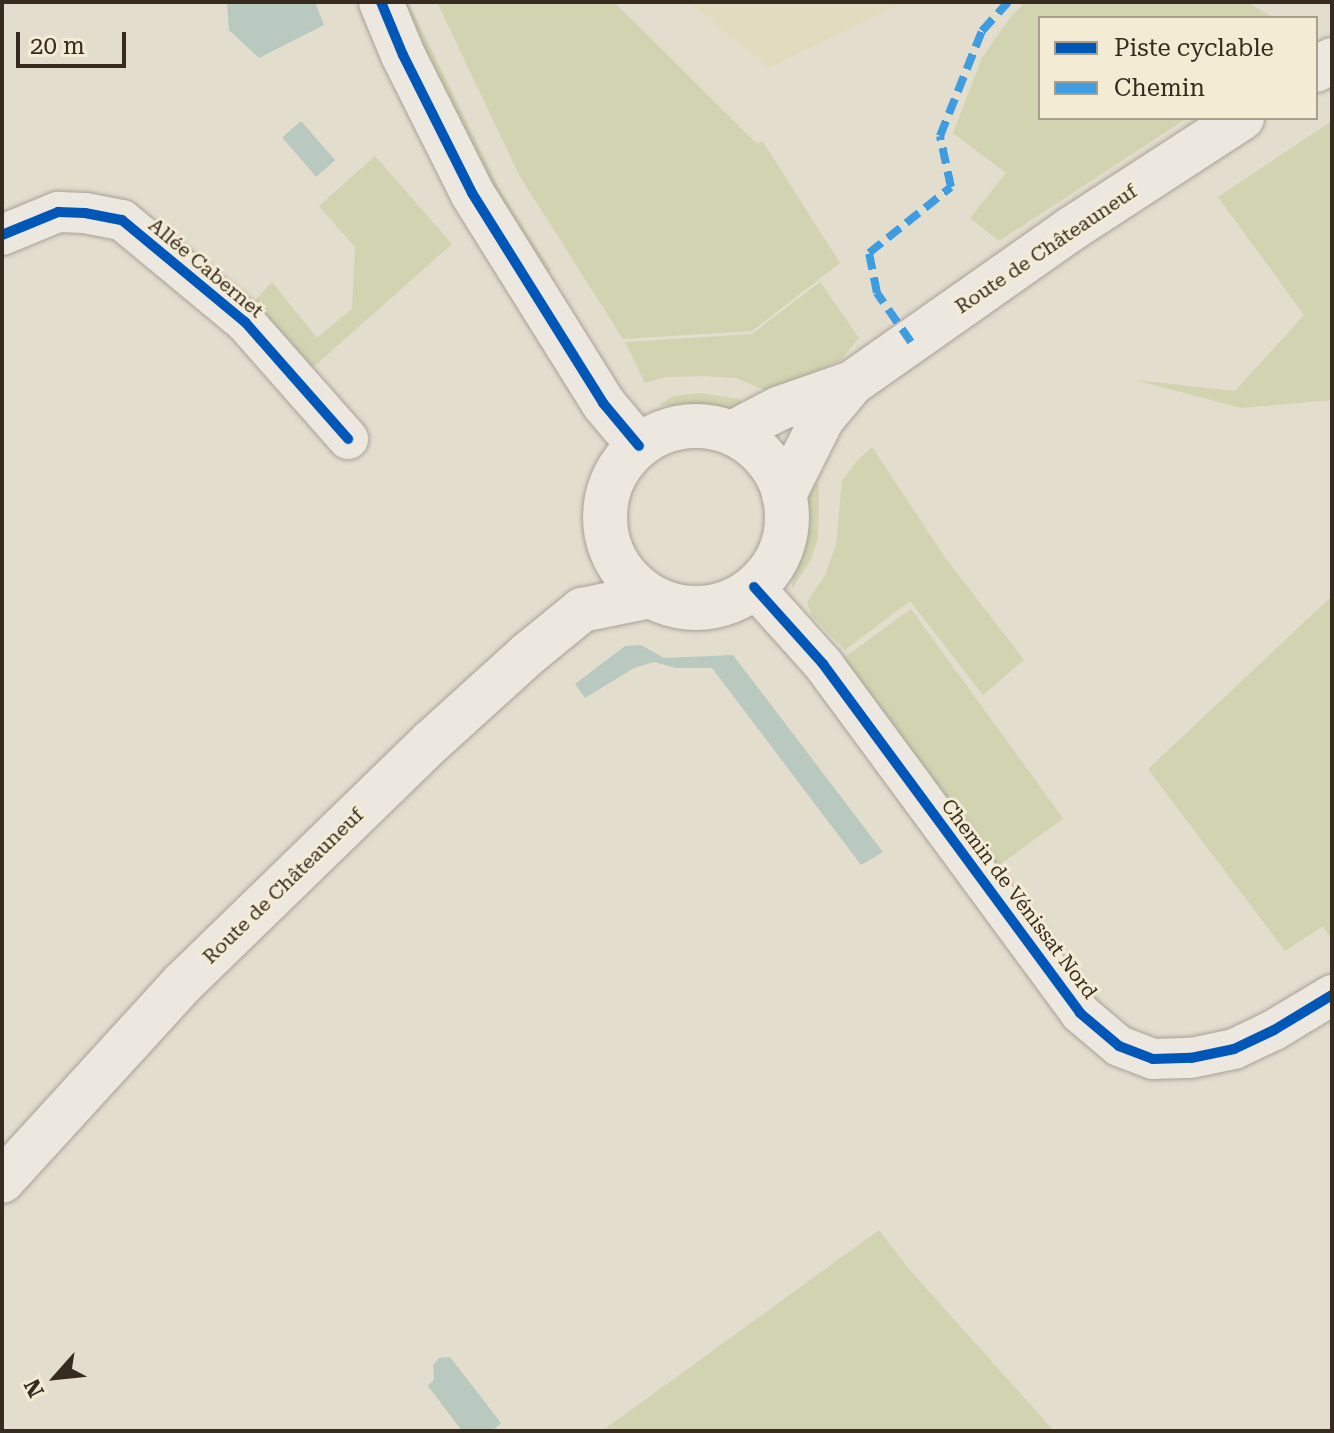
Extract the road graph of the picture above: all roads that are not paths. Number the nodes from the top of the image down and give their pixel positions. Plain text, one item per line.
1 (381, 2) edge
2 (1239, 120) edge
3 (2, 235) edge
4 (852, 383) junction
5 (732, 433) junction
6 (348, 439) dead end
7 (639, 446) junction
8 (784, 495) junction
9 (606, 531) junction
10 (754, 587) junction
11 (650, 596) junction
12 (582, 610) junction
13 (1332, 995) edge
14 (2, 1181) edge

1 - 7 main road
2 - 4 main road, Route de Châteauneuf
3 - 6 street, Allée Cabernet
4 - 5 main road, Route de Châteauneuf
4 - 8 main road, Route de Châteauneuf
5 - 7 main road, Route de Châteauneuf
5 - 8 main road, Route de Châteauneuf
7 - 9 main road, Route de Châteauneuf
8 - 10 main road, Route de Châteauneuf
9 - 11 main road, Route de Châteauneuf
9 - 12 main road, Route de Châteauneuf
10 - 11 main road, Route de Châteauneuf
10 - 13 street, Chemin de Vénissat Nord
11 - 12 main road, Route de Châteauneuf
12 - 14 main road, Route de Châteauneuf

